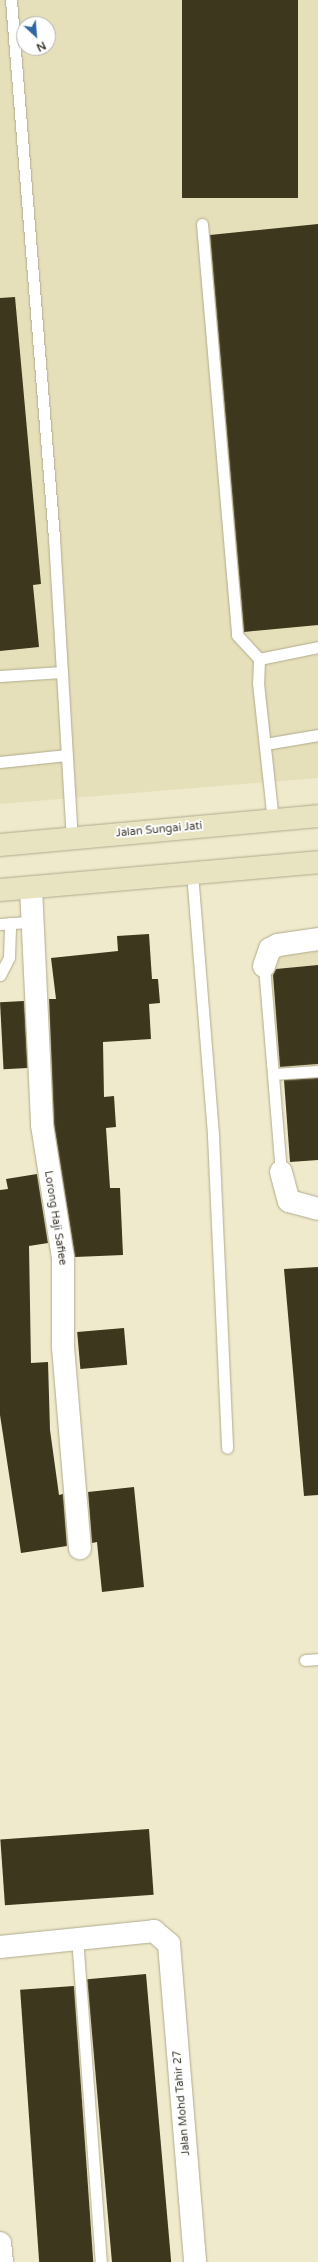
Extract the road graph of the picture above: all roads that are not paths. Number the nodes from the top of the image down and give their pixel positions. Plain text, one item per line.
1 (12, 0) edge
2 (202, 224) dead end
3 (318, 647) edge
4 (259, 659) junction
5 (62, 672) junction
6 (0, 676) edge
7 (318, 735) edge
8 (265, 744) junction
9 (67, 755) junction
10 (0, 762) edge
11 (318, 816) edge
12 (273, 820) junction
13 (72, 838) junction
14 (0, 845) edge
15 (318, 862) edge
16 (192, 873) junction
17 (31, 888) junction
18 (0, 890) edge
19 (14, 923) edge
20 (318, 939) edge
21 (264, 966) joint
22 (0, 975) edge
23 (318, 1071) edge
24 (273, 1074) junction
25 (280, 1172) joint
26 (318, 1208) edge
27 (227, 1448) dead end
28 (80, 1548) dead end
29 (318, 1659) edge
30 (305, 1660) dead end
31 (77, 1937) junction
32 (0, 1946) edge
33 (0, 2243) edge
34 (2, 2262) edge
35 (101, 2262) edge
36 (195, 2262) edge

1 - 5 lane
2 - 4 lane
3 - 4 lane
4 - 8 lane
5 - 6 lane
5 - 9 lane
7 - 8 lane
8 - 12 lane
9 - 10 lane
9 - 13 lane
11 - 12 main road, Jalan Sungai Jati
12 - 13 main road, Jalan Sungai Jati
13 - 14 main road, Jalan Sungai Jati
15 - 16 main road
16 - 17 main road
16 - 27 lane
17 - 18 main road
17 - 19 street, Lorong Haji Safiee
19 - 22 lane
19 - 28 street, Lorong Haji Safiee
20 - 21 street
21 - 24 lane
23 - 24 lane
24 - 25 lane
25 - 26 street
29 - 30 lane
31 - 32 street
31 - 35 lane
31 - 36 street, Jalan Mohd Tahir 27
33 - 34 street

